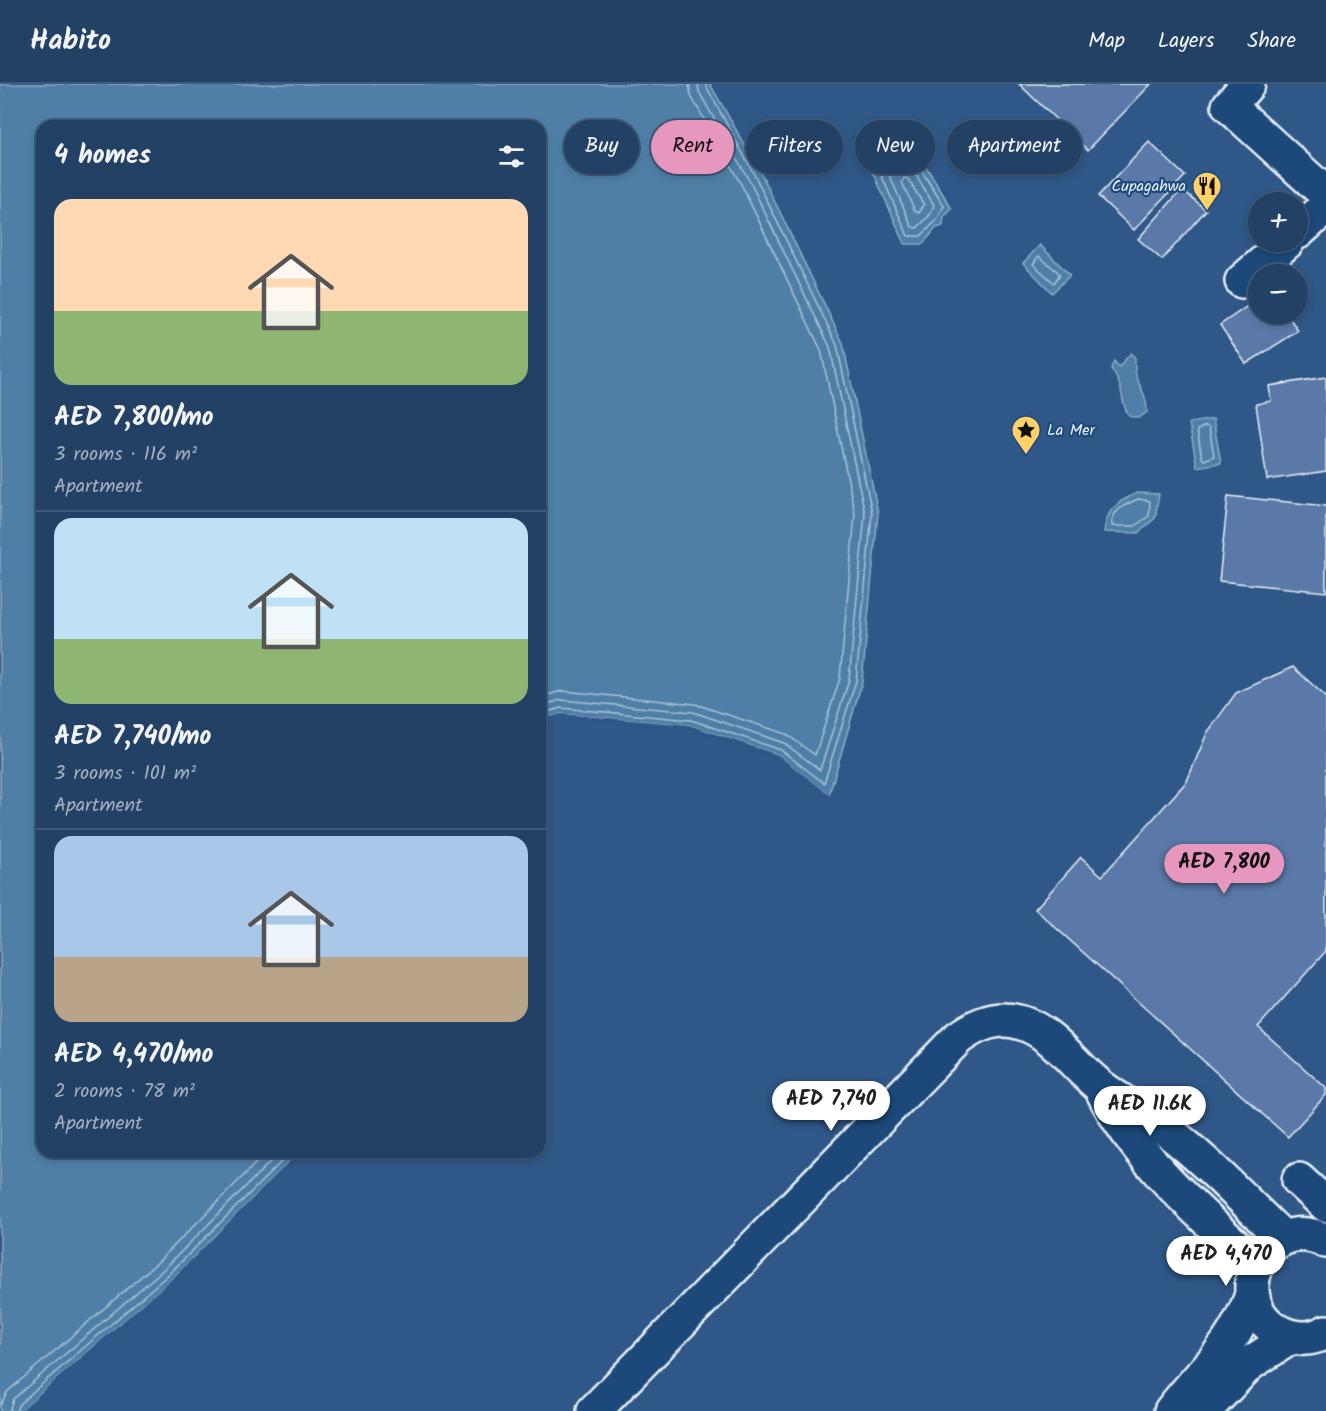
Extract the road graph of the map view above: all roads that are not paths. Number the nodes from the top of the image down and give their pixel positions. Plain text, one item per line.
1 (1248, 84) edge
2 (1326, 194) edge
3 (1326, 207) edge
4 (1308, 223) edge
5 (1275, 252) edge
6 (1242, 281) dead end
7 (1100, 1087) junction
8 (1187, 1147) junction
9 (1159, 1174) junction
10 (1299, 1180) dead end
11 (1326, 1205) edge
12 (1283, 1238) junction
13 (1326, 1241) edge
14 (1254, 1280) junction
15 (1312, 1339) edge
16 (594, 1411) edge
17 (1171, 1411) edge
18 (1204, 1411) edge

1 - 2 street
3 - 4 street
5 - 6 street
7 - 8 street
7 - 9 street
7 - 16 street
8 - 9 street
8 - 12 street
9 - 14 street
10 - 11 street
12 - 13 street
12 - 14 street
14 - 15 street
14 - 17 street
15 - 18 street

